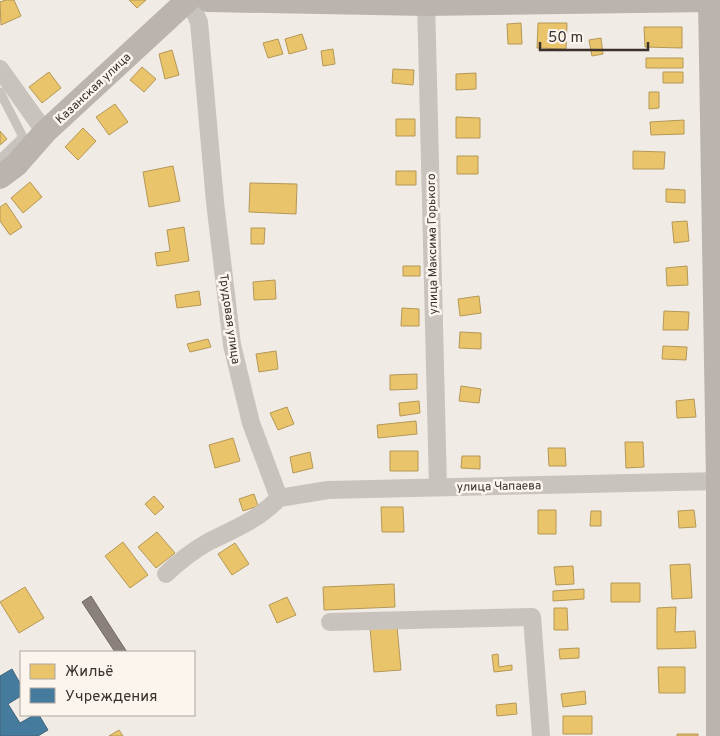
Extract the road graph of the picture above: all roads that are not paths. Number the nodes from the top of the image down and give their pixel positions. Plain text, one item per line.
1 (188, 0) edge
2 (208, 0) edge
3 (711, 0) edge
4 (426, 2) edge
5 (0, 69) edge
6 (0, 92) edge
7 (45, 132) junction
8 (0, 159) edge
9 (0, 177) edge
10 (718, 330) edge
11 (719, 481) edge
12 (438, 487) junction
13 (279, 498) junction
14 (166, 574) dead end
15 (330, 622) dead end
16 (541, 736) edge
17 (718, 736) edge

1 - 7 main road, Казанская улица
1 - 13 street, Трудовая улица
2 - 4 main road
3 - 4 main road
3 - 10 main road
4 - 12 street, улица Максима Горького
5 - 7 street
6 - 8 lane
7 - 9 main road, Казанская улица
10 - 11 main road
11 - 12 street, улица Чапаева
11 - 17 main road
12 - 13 street, улица Чапаева
13 - 14 street
15 - 16 street

